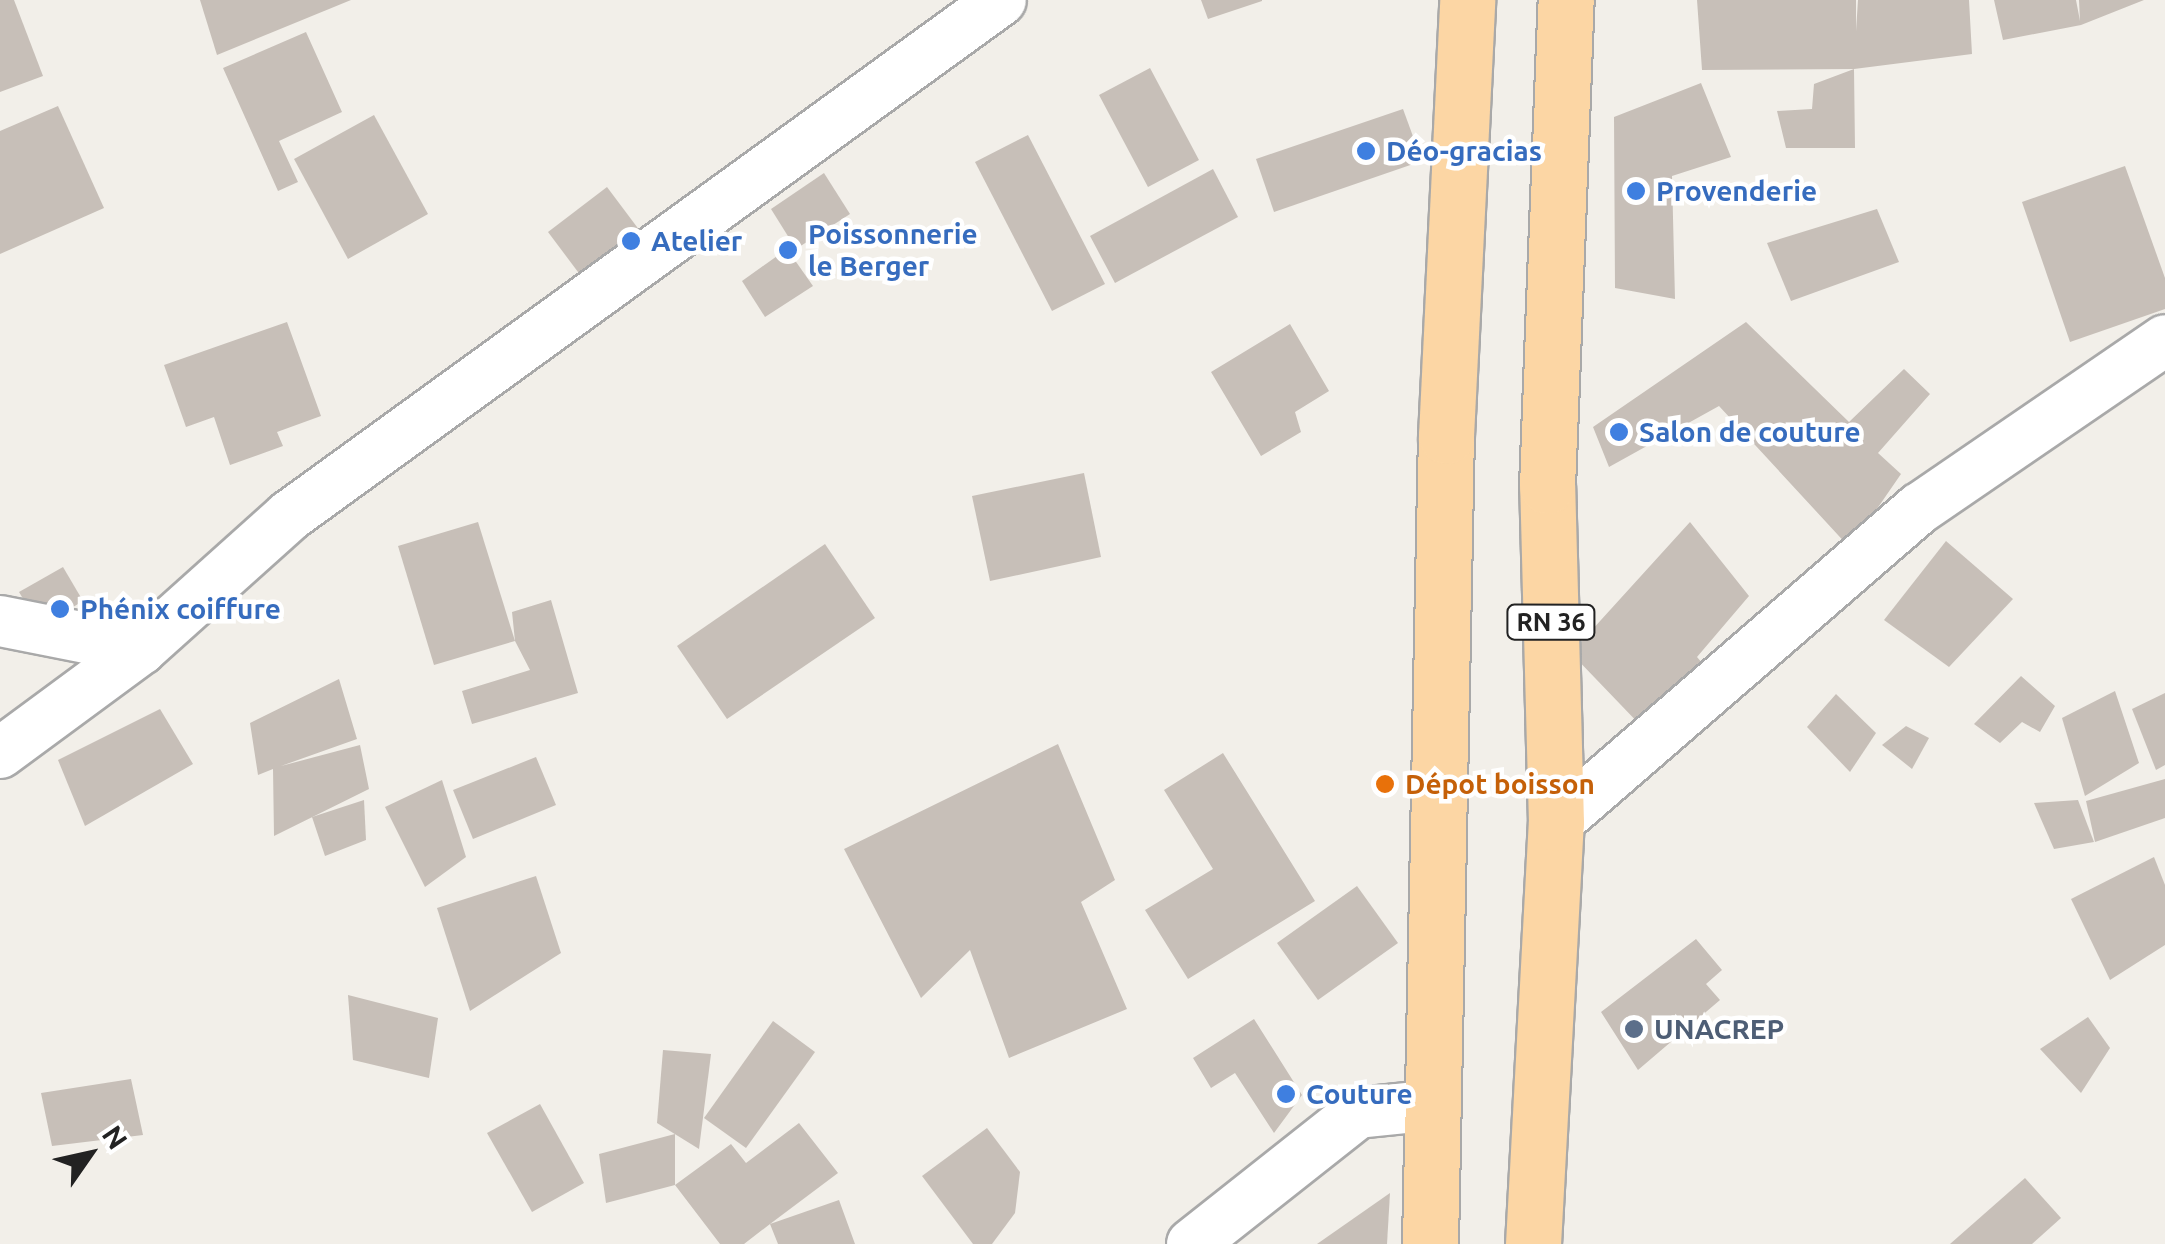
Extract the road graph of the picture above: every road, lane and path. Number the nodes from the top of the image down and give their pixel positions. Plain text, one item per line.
1 (1467, 0) edge
2 (1566, 0) edge
3 (976, 8) edge
4 (2165, 340) edge
5 (0, 621) edge
6 (141, 650) junction
7 (0, 753) edge
8 (1556, 823) junction
9 (1434, 1105) junction
10 (1192, 1244) edge
11 (1430, 1244) edge
12 (1532, 1244) edge

1 - 9 main road
2 - 8 main road, RN 36
3 - 6 street
4 - 8 street
5 - 6 street
6 - 7 street
8 - 12 main road, RN 36
9 - 10 street
9 - 11 main road

